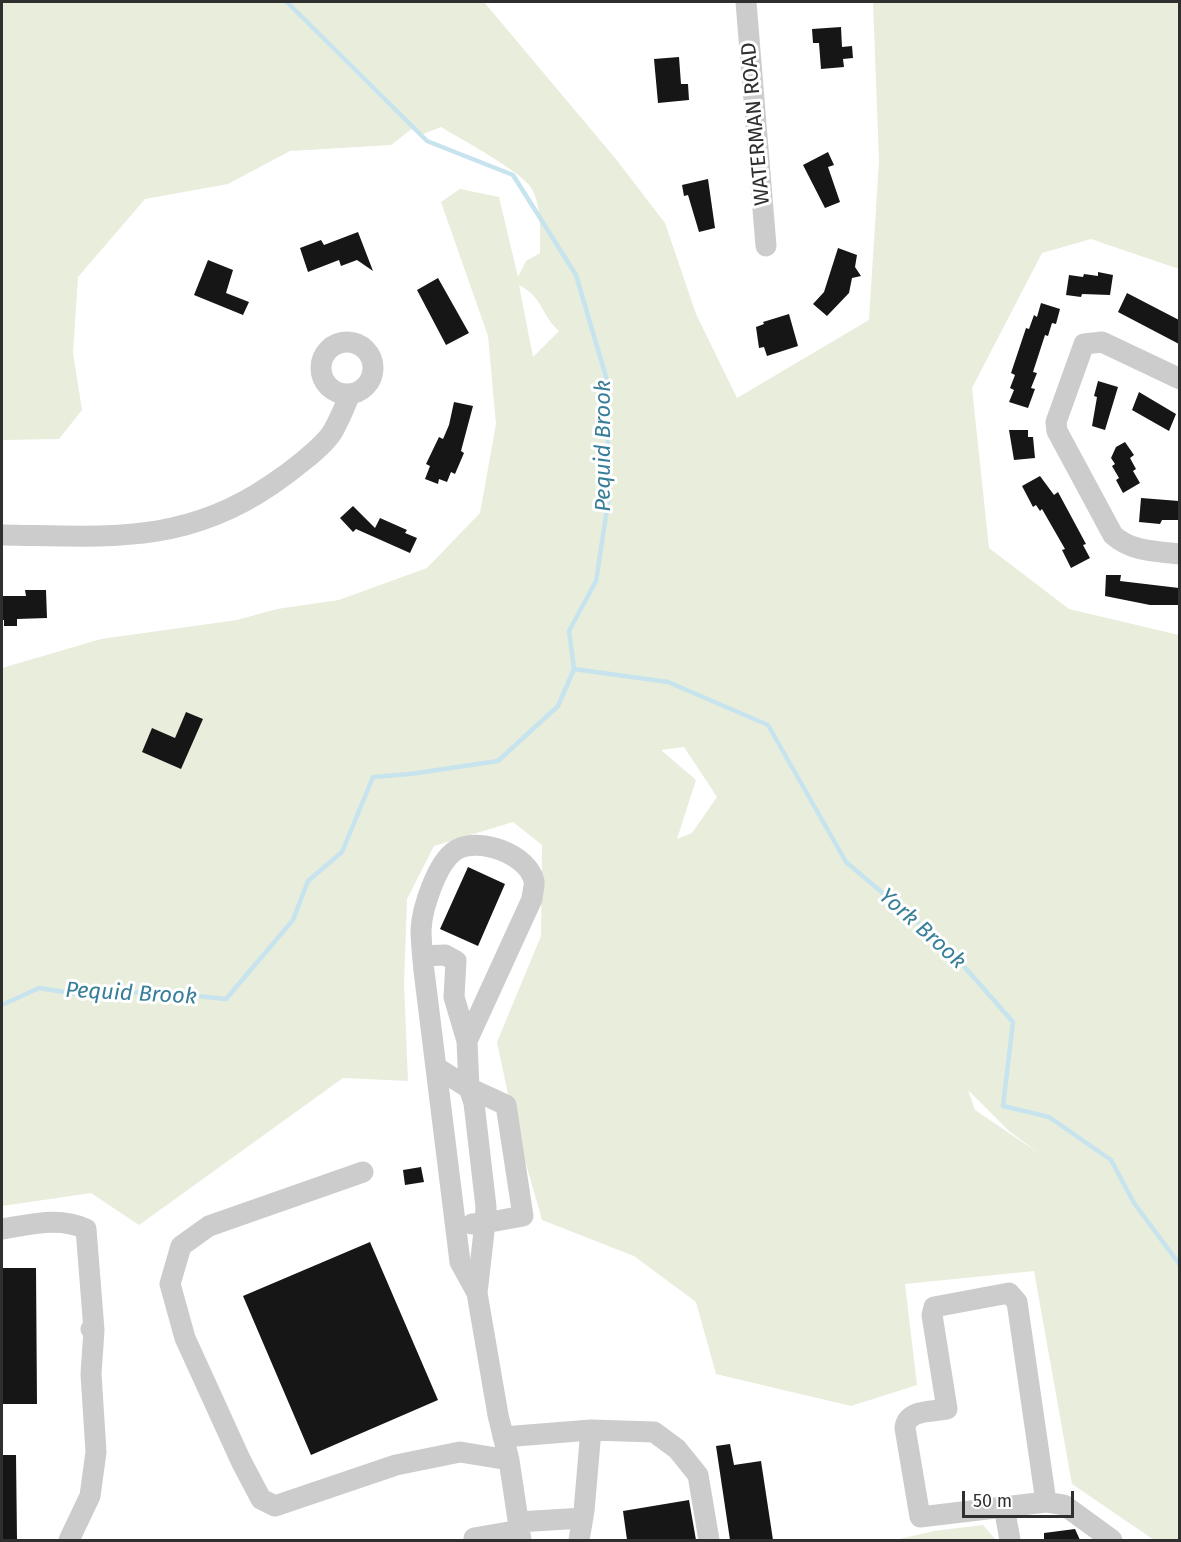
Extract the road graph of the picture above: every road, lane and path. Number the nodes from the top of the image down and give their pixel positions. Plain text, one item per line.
1 (746, 2) edge
2 (766, 246) dead end
3 (1179, 379) edge
4 (350, 394) dead end
5 (2, 535) edge
6 (1179, 554) edge
7 (423, 956) junction
8 (427, 992) junction
9 (454, 997) junction
10 (467, 1041) junction
11 (437, 1068) junction
12 (470, 1088) junction
13 (363, 1172) dead end
14 (485, 1223) junction
15 (456, 1225) junction
16 (2, 1229) edge
17 (477, 1293) junction
18 (591, 1430) junction
19 (503, 1437) junction
20 (509, 1460) junction
21 (1046, 1502) junction
22 (1004, 1507) junction
23 (583, 1518) junction
24 (520, 1531) edge
25 (69, 1540) edge
26 (470, 1540) edge
27 (579, 1540) edge
28 (710, 1540) edge
29 (1010, 1540) edge
30 (1112, 1540) edge

1 - 2 street, WATERMAN ROAD
3 - 6 street
4 - 5 street
7 - 8 street
7 - 9 street
7 - 10 street
8 - 9 street
8 - 11 street
9 - 10 street
10 - 12 street
11 - 12 street
11 - 15 street
12 - 14 street
12 - 14 street
13 - 20 street
14 - 15 street
14 - 17 street
15 - 17 street
16 - 25 street
17 - 19 street
18 - 19 street
18 - 23 street
18 - 28 street
19 - 20 street
20 - 24 street
21 - 22 street
21 - 22 street
21 - 30 street
22 - 29 street
23 - 24 street
23 - 27 street
24 - 26 street

